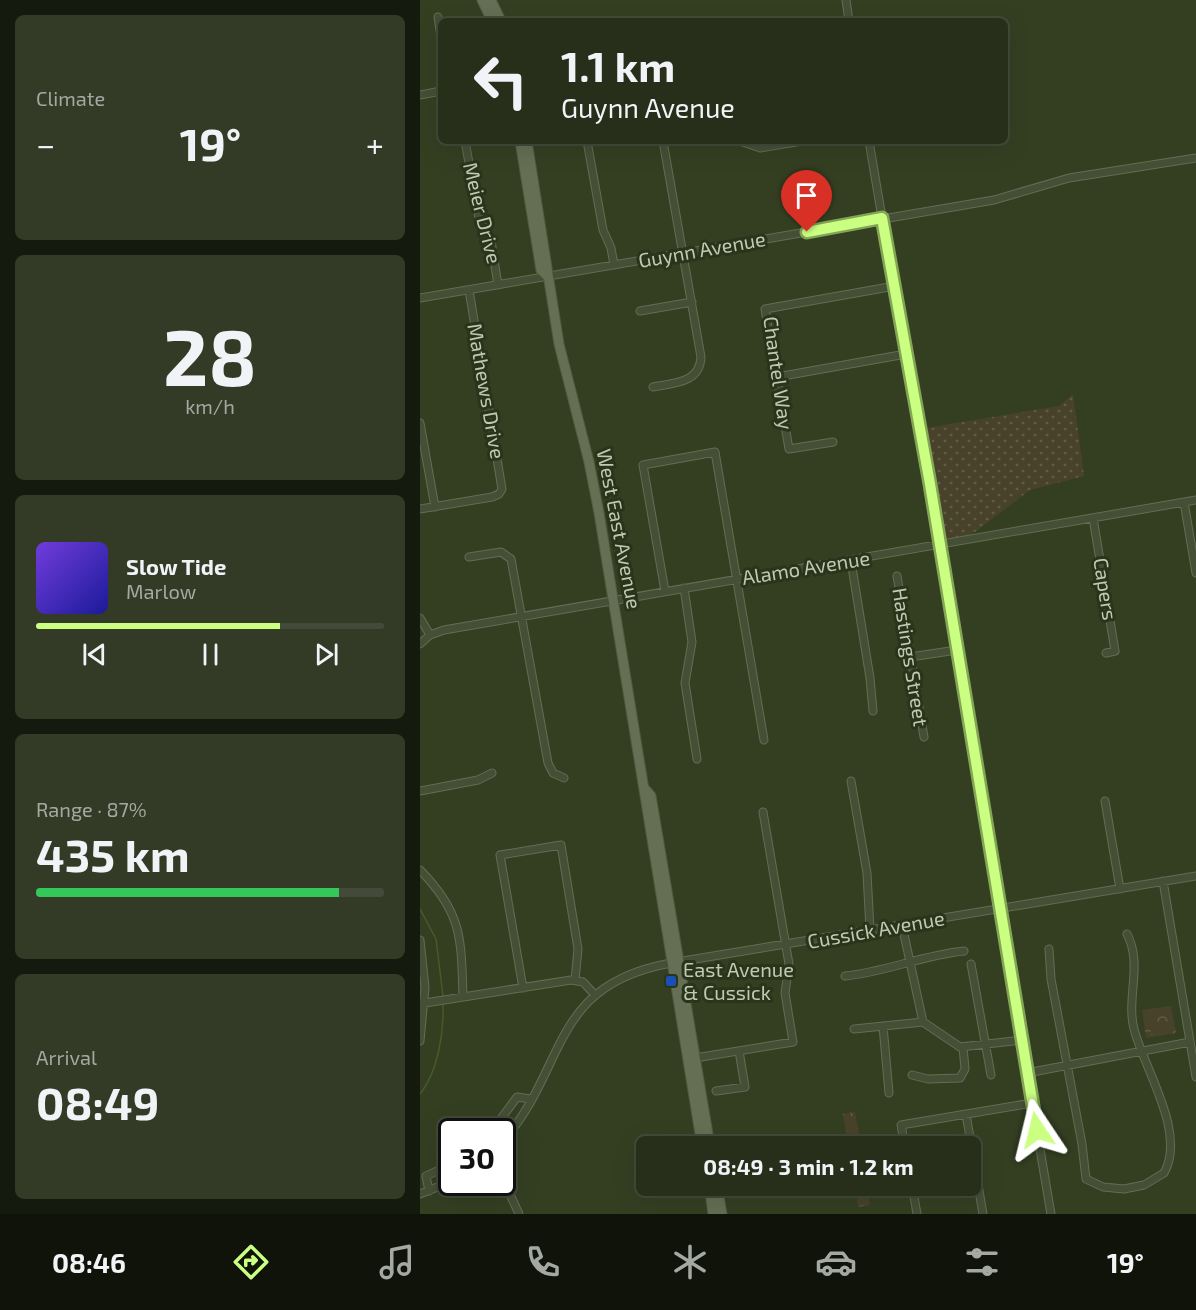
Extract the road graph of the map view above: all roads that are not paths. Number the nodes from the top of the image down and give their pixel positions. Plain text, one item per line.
1 (482, 0) edge
2 (491, 0) edge
3 (846, 0) edge
4 (491, 18) edge
5 (500, 18) edge
6 (849, 18) edge
7 (438, 91) edge
8 (420, 94) edge
9 (466, 144) edge
10 (520, 144) edge
11 (527, 144) edge
12 (588, 144) edge
13 (664, 144) edge
14 (749, 144) edge
15 (784, 144) edge
16 (870, 144) edge
17 (1196, 158) edge
18 (882, 218) junction
19 (683, 253) junction
20 (614, 265) junction
21 (547, 276) junction
22 (498, 285) junction
23 (894, 286) junction
24 (469, 290) junction
25 (420, 298) edge
26 (692, 302) junction
27 (640, 311) dead end
28 (906, 354) junction
29 (696, 373) junction
30 (777, 377) junction
31 (705, 378) dead end
32 (653, 387) dead end
33 (420, 423) edge
34 (833, 442) dead end
35 (1196, 500) edge
36 (1184, 502) junction
37 (435, 507) junction
38 (420, 509) edge
39 (1093, 518) junction
40 (939, 544) junction
41 (470, 557) dead end
42 (851, 561) junction
43 (1196, 573) edge
44 (897, 576) dead end
45 (737, 579) junction
46 (684, 588) junction
47 (665, 591) junction
48 (614, 600) junction
49 (522, 616) junction
50 (420, 618) edge
51 (430, 635) junction
52 (420, 644) edge
53 (957, 650) junction
54 (1106, 653) dead end
55 (910, 657) junction
56 (873, 711) dead end
57 (924, 737) dead end
58 (764, 740) dead end
59 (697, 759) dead end
60 (492, 773) dead end
61 (564, 778) dead end
62 (851, 781) dead end
63 (420, 791) edge
64 (1105, 801) dead end
65 (763, 812) dead end
66 (420, 870) edge
67 (1196, 876) edge
68 (1163, 881) junction
69 (1120, 889) junction
70 (1000, 909) junction
71 (902, 925) junction
72 (870, 930) junction
73 (1127, 934) dead end
74 (420, 940) edge
75 (785, 945) junction
76 (1049, 949) dead end
77 (964, 951) dead end
78 (675, 962) junction
79 (912, 962) junction
80 (422, 964) edge
81 (971, 964) dead end
82 (845, 976) dead end
83 (575, 980) junction
84 (522, 988) junction
85 (595, 995) junction
86 (463, 997) junction
87 (429, 1003) junction
88 (923, 1022) junction
89 (883, 1026) junction
90 (854, 1029) dead end
91 (1022, 1040) junction
92 (420, 1041) edge
93 (1190, 1042) junction
94 (985, 1044) junction
95 (963, 1047) junction
96 (739, 1051) junction
97 (1141, 1052) junction
98 (695, 1058) junction
99 (1068, 1068) junction
100 (1027, 1073) junction
101 (912, 1075) dead end
102 (991, 1075) dead end
103 (1196, 1077) edge
104 (716, 1091) dead end
105 (889, 1093) dead end
106 (531, 1099) junction
107 (1032, 1103) junction
108 (966, 1114) junction
109 (502, 1118) edge
110 (516, 1121) edge
111 (701, 1136) edge
112 (708, 1136) edge
113 (903, 1136) edge
114 (438, 1170) edge
115 (438, 1187) edge
116 (429, 1191) junction
117 (420, 1194) edge
118 (510, 1196) edge
119 (711, 1196) edge
120 (719, 1196) edge
121 (914, 1196) edge
122 (519, 1214) edge
123 (713, 1214) edge
124 (722, 1214) edge
125 (917, 1214) edge
126 (983, 1214) edge
127 (1052, 1214) edge

1 - 4 main road
2 - 5 main road
3 - 6 street
7 - 8 street
9 - 22 street, Meier Drive
10 - 21 main road, West East Avenue
11 - 21 main road, West East Avenue
12 - 20 street
13 - 19 street
14 - 15 street
16 - 18 street
17 - 18 street, Guynn Avenue
18 - 19 street, Guynn Avenue
18 - 23 street
19 - 20 street, Guynn Avenue
19 - 26 street
20 - 21 street, Guynn Avenue
21 - 22 street, Guynn Avenue
21 - 48 main road, West East Avenue
22 - 24 street, Guynn Avenue
23 - 28 street
23 - 30 street, Chantel Way
24 - 25 street, Guynn Avenue
24 - 37 street, Mathews Drive
26 - 27 street
26 - 29 street
28 - 30 street
28 - 40 street
29 - 31 street
29 - 32 street
30 - 34 street, Chantel Way
33 - 37 street
35 - 36 street, Alamo Avenue
36 - 39 street, Alamo Avenue
36 - 43 street
37 - 38 street
39 - 40 street, Alamo Avenue
39 - 54 street, Capers
40 - 42 street, Alamo Avenue
40 - 53 street
41 - 49 street
42 - 45 street, Alamo Avenue
42 - 56 street
44 - 55 street, Hastings Street
45 - 46 street, Alamo Avenue
45 - 47 street
45 - 58 street
46 - 47 street, Alamo Avenue
46 - 59 street
47 - 48 street, Alamo Avenue
48 - 49 street, Alamo Avenue
48 - 78 main road, West East Avenue
49 - 51 street, Alamo Avenue
49 - 61 street
50 - 51 street
51 - 52 street, Alamo Avenue
53 - 55 street
53 - 70 street
55 - 57 street, Hastings Street
60 - 63 street
62 - 72 street
64 - 69 street
65 - 75 street
66 - 86 street
67 - 68 street, Cussick Avenue
68 - 69 street, Cussick Avenue
68 - 93 street
69 - 70 street, Cussick Avenue
70 - 71 street, Cussick Avenue
70 - 91 street
71 - 72 street, Cussick Avenue
71 - 79 street
72 - 75 street, Cussick Avenue
73 - 97 street
74 - 80 street
75 - 78 street, Cussick Avenue
75 - 96 street
76 - 99 street
77 - 79 street
78 - 85 street, Cussick Avenue
78 - 98 main road, West East Avenue
78 - 111 main road, West East Avenue
79 - 82 street
79 - 88 street
80 - 87 street
81 - 94 street
83 - 84 street
83 - 84 street
83 - 85 street
84 - 86 street
85 - 106 street, Cussick Avenue
86 - 87 street
87 - 92 street
88 - 89 street
88 - 95 street
89 - 90 street
89 - 105 street
91 - 94 street
91 - 100 street
93 - 97 street
93 - 103 street
94 - 95 street
94 - 102 street
95 - 101 street
96 - 98 street
96 - 104 street
97 - 99 street
97 - 99 street
98 - 112 main road, West East Avenue
99 - 100 street
100 - 107 street
106 - 109 street
106 - 110 street, Cussick Avenue
107 - 108 street
107 - 127 street
108 - 113 street
108 - 126 street
114 - 116 street
115 - 116 street
116 - 117 street
118 - 122 street
119 - 123 main road
120 - 124 main road
121 - 125 street

